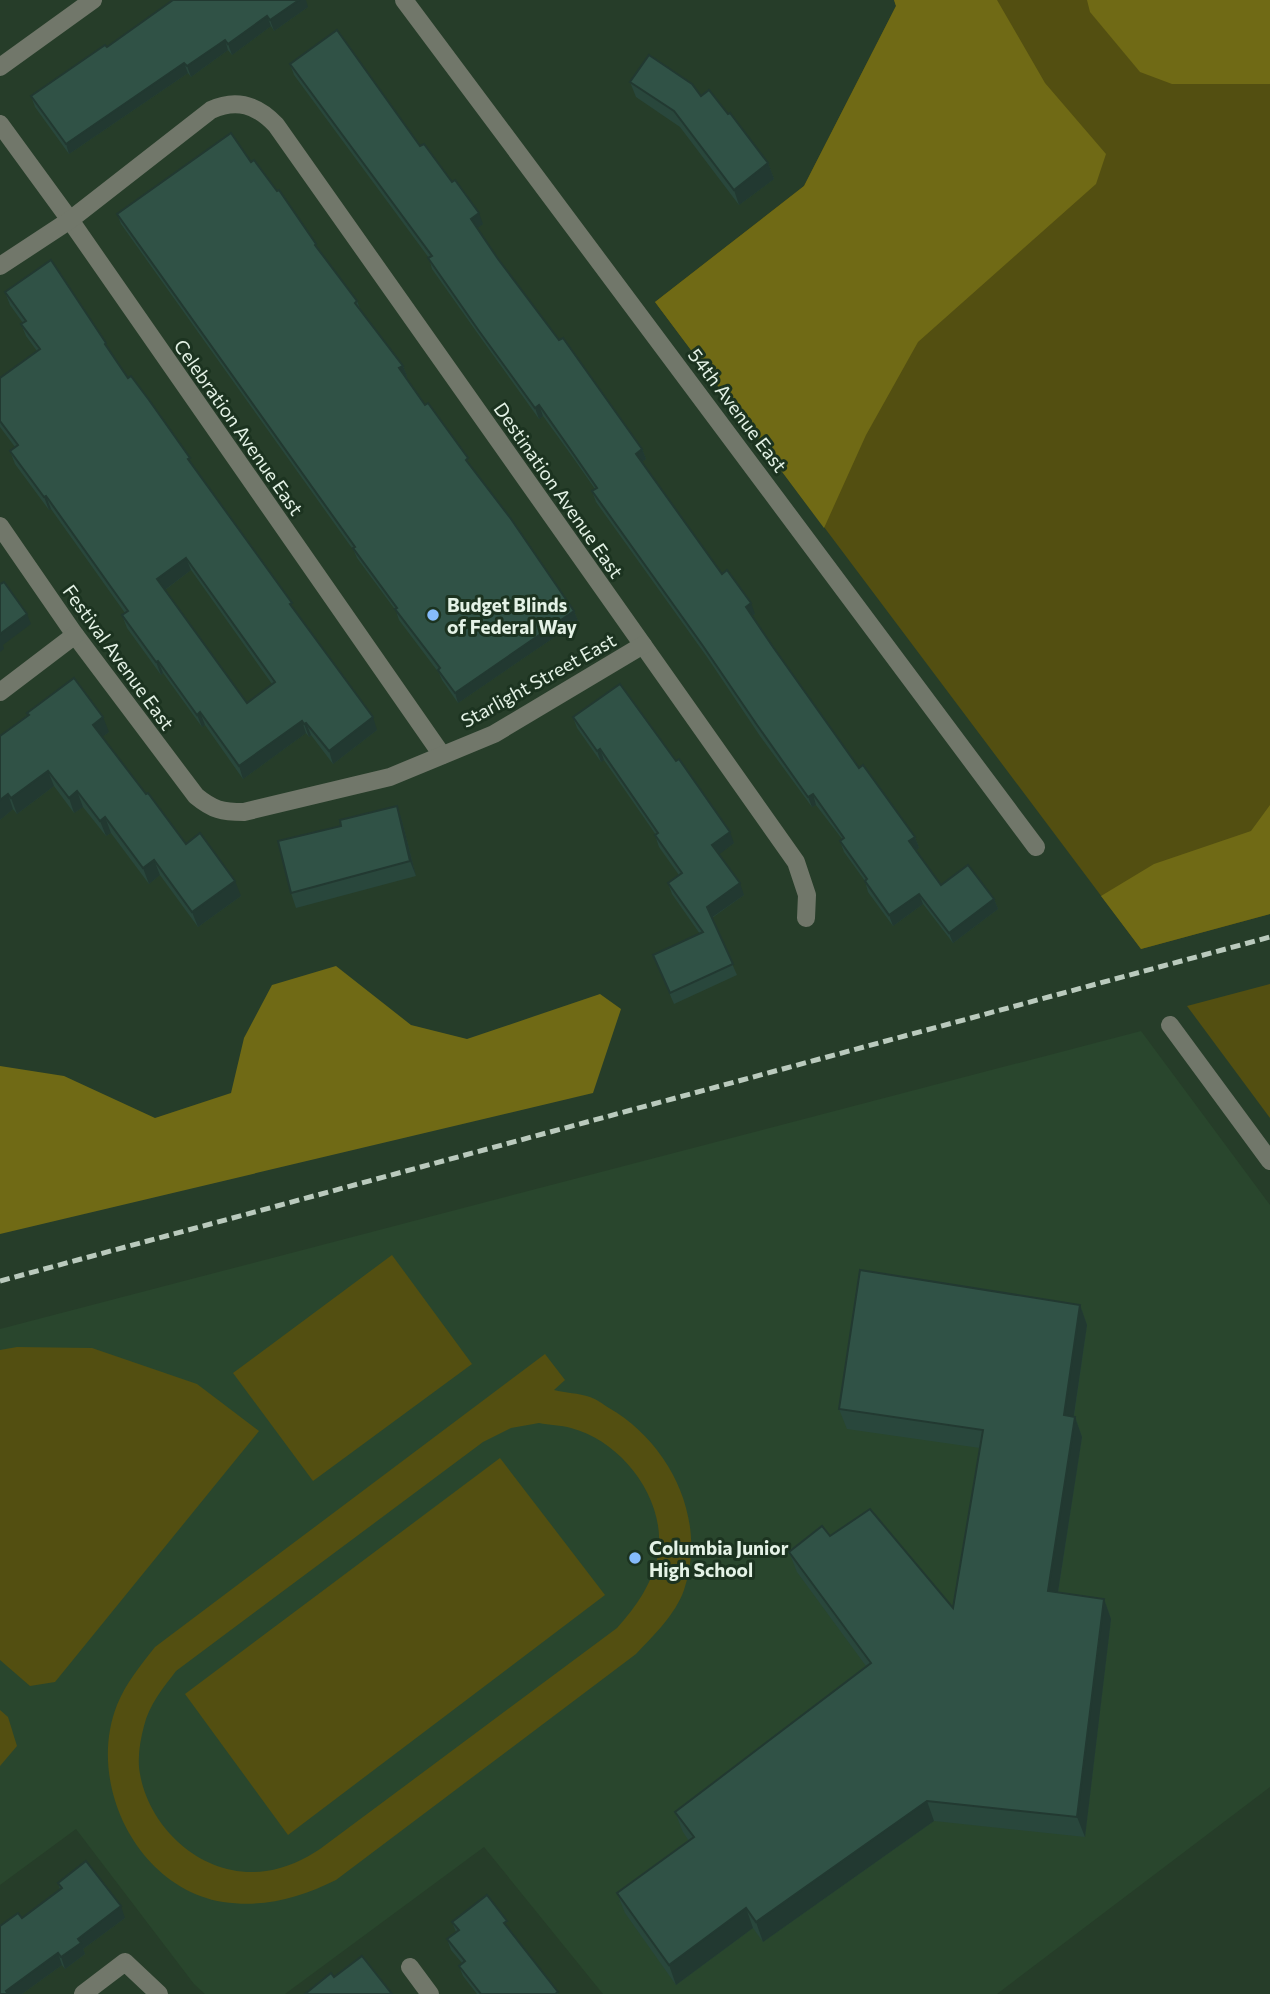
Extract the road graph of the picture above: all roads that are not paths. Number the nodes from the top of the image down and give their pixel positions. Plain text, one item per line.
1 (93, 0) edge
2 (404, 0) edge
3 (0, 67) edge
4 (0, 124) edge
5 (70, 219) junction
6 (0, 266) edge
7 (0, 526) edge
8 (75, 635) junction
9 (643, 645) junction
10 (0, 692) edge
11 (442, 755) junction
12 (210, 808) joint
13 (1036, 848) dead end
14 (806, 918) dead end
15 (1170, 1025) dead end
16 (1270, 1161) edge
17 (410, 1967) dead end
18 (83, 1994) edge
19 (159, 1994) edge
20 (430, 1994) edge

1 - 3 street
2 - 13 street, 54th Avenue East
4 - 5 street, Celebration Avenue East
5 - 6 street
5 - 9 street, Destination Avenue East
5 - 11 street, Celebration Avenue East
7 - 8 street, Festival Avenue East
8 - 10 street
8 - 12 street, Festival Avenue East
9 - 11 street, Starlight Street East
9 - 14 street, Destination Avenue East
11 - 12 street, Starlight Street East
15 - 16 street
17 - 20 street
18 - 19 street

